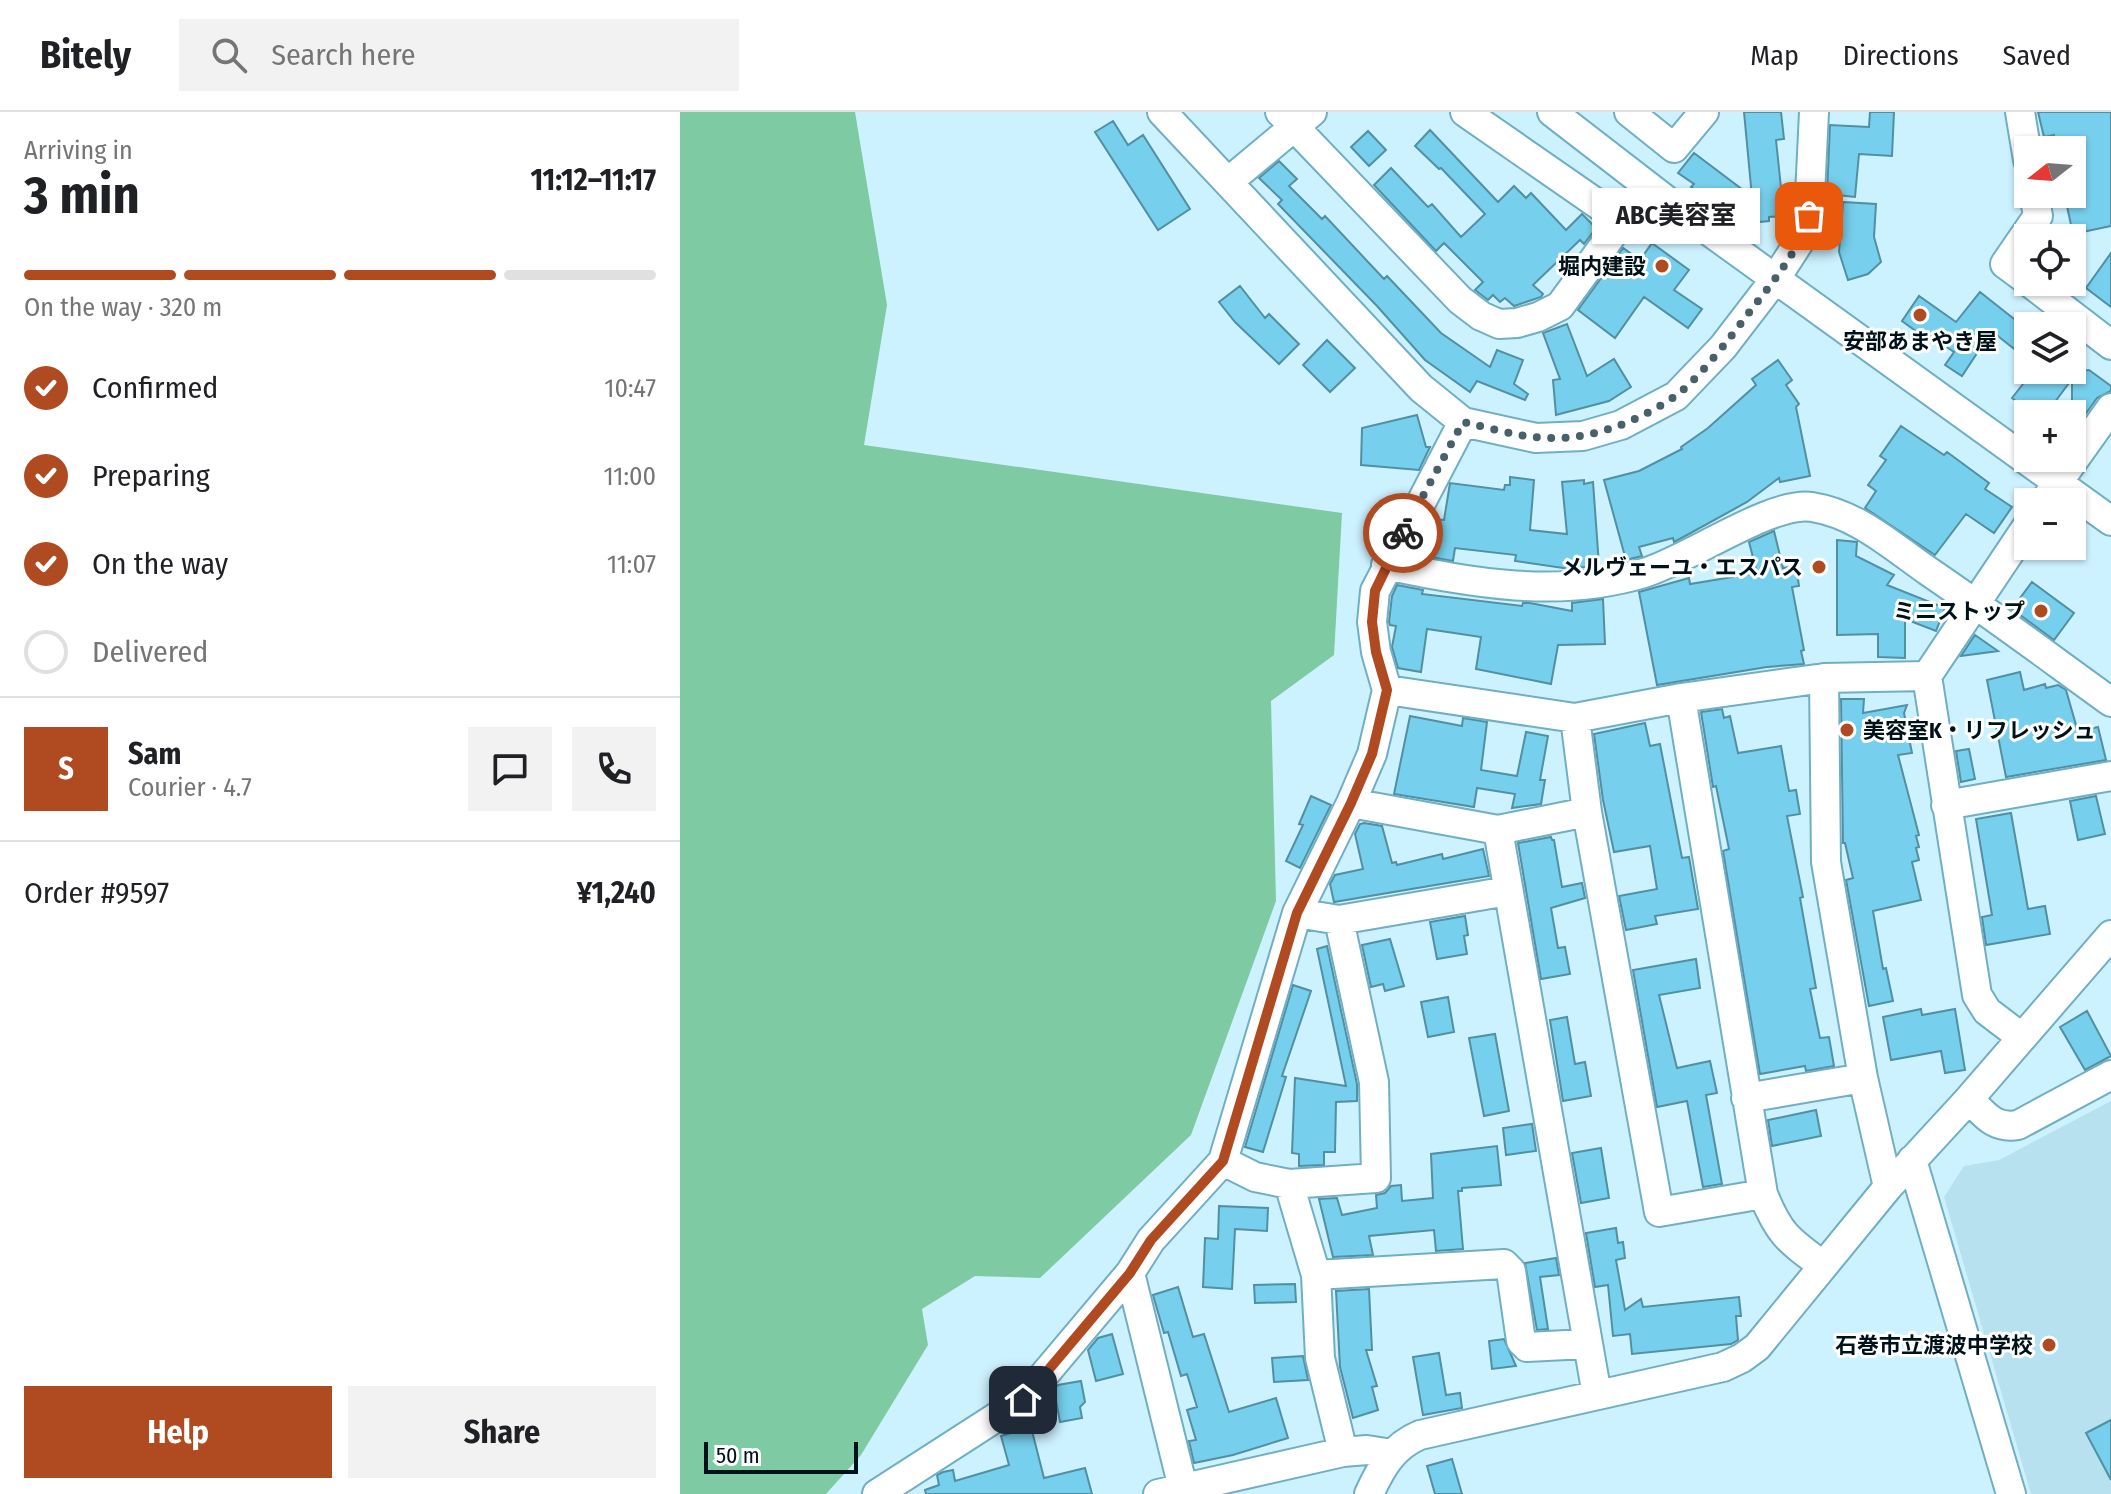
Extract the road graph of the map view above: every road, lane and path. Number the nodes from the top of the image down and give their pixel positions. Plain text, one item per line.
1 (1162, 112) edge
2 (1465, 112) edge
3 (1552, 112) edge
4 (1629, 112) edge
5 (1704, 112) edge
6 (1814, 112) edge
7 (2020, 112) edge
8 (1296, 117) edge
9 (2024, 136) edge
10 (1228, 182) junction
11 (2014, 251) edge
12 (2014, 271) edge
13 (1776, 278) junction
14 (2046, 296) edge
15 (2111, 345) edge
16 (2111, 408) edge
17 (1463, 422) junction
18 (2045, 488) edge
19 (2053, 488) edge
20 (2086, 509) edge
21 (2111, 521) edge
22 (2014, 546) edge
23 (1386, 565) junction
24 (1976, 603) junction
25 (1927, 676) junction
26 (1824, 678) junction
27 (1387, 690) junction
28 (1681, 698) junction
29 (2111, 702) edge
30 (1575, 718) junction
31 (2111, 776) edge
32 (1351, 803) junction
33 (1946, 805) junction
34 (1587, 812) junction
35 (1498, 830) junction
36 (1508, 891) junction
37 (1297, 913) junction
38 (1339, 920) junction
39 (2111, 935) edge
40 (2021, 1037) junction
41 (2111, 1075) edge
42 (1863, 1078) junction
43 (1746, 1098) junction
44 (1969, 1099) junction
45 (1912, 1160) junction
46 (1223, 1161) junction
47 (1289, 1184) junction
48 (1888, 1187) junction
49 (1763, 1194) junction
50 (1822, 1265) junction
51 (1130, 1273) junction
52 (1316, 1275) junction
53 (1586, 1344) junction
54 (1597, 1395) junction
55 (1343, 1452) junction
56 (1392, 1454) junction
57 (1170, 1491) edge
58 (877, 1494) edge
59 (1369, 1494) edge
60 (2011, 1494) edge

1 - 10 street
2 - 8 street
3 - 13 street
4 - 5 street
6 - 13 street
7 - 9 street
8 - 10 street
10 - 17 street
11 - 12 street
13 - 17 street
13 - 18 street
14 - 15 street
16 - 19 street
17 - 23 street
20 - 21 street
22 - 24 street
23 - 24 street
23 - 27 street
24 - 25 street
24 - 29 street
25 - 26 street
25 - 33 street
26 - 28 street
26 - 42 street
27 - 30 street
27 - 32 street
28 - 30 street
28 - 43 street
30 - 34 street
31 - 33 street
32 - 35 street
32 - 37 street
33 - 40 street
34 - 35 street
34 - 49 street
35 - 36 street
36 - 38 street
36 - 53 street
37 - 38 street
37 - 46 street
38 - 47 street
39 - 40 street
40 - 44 street
41 - 44 street
42 - 43 street
42 - 48 street
43 - 49 street
44 - 45 street
45 - 48 street
45 - 60 street
46 - 47 street
46 - 51 street
47 - 52 street
48 - 50 street
49 - 50 street
50 - 54 street
51 - 57 street
51 - 58 street
52 - 53 street
52 - 55 street
53 - 54 street
54 - 56 street
55 - 56 street
55 - 57 street
56 - 59 street

